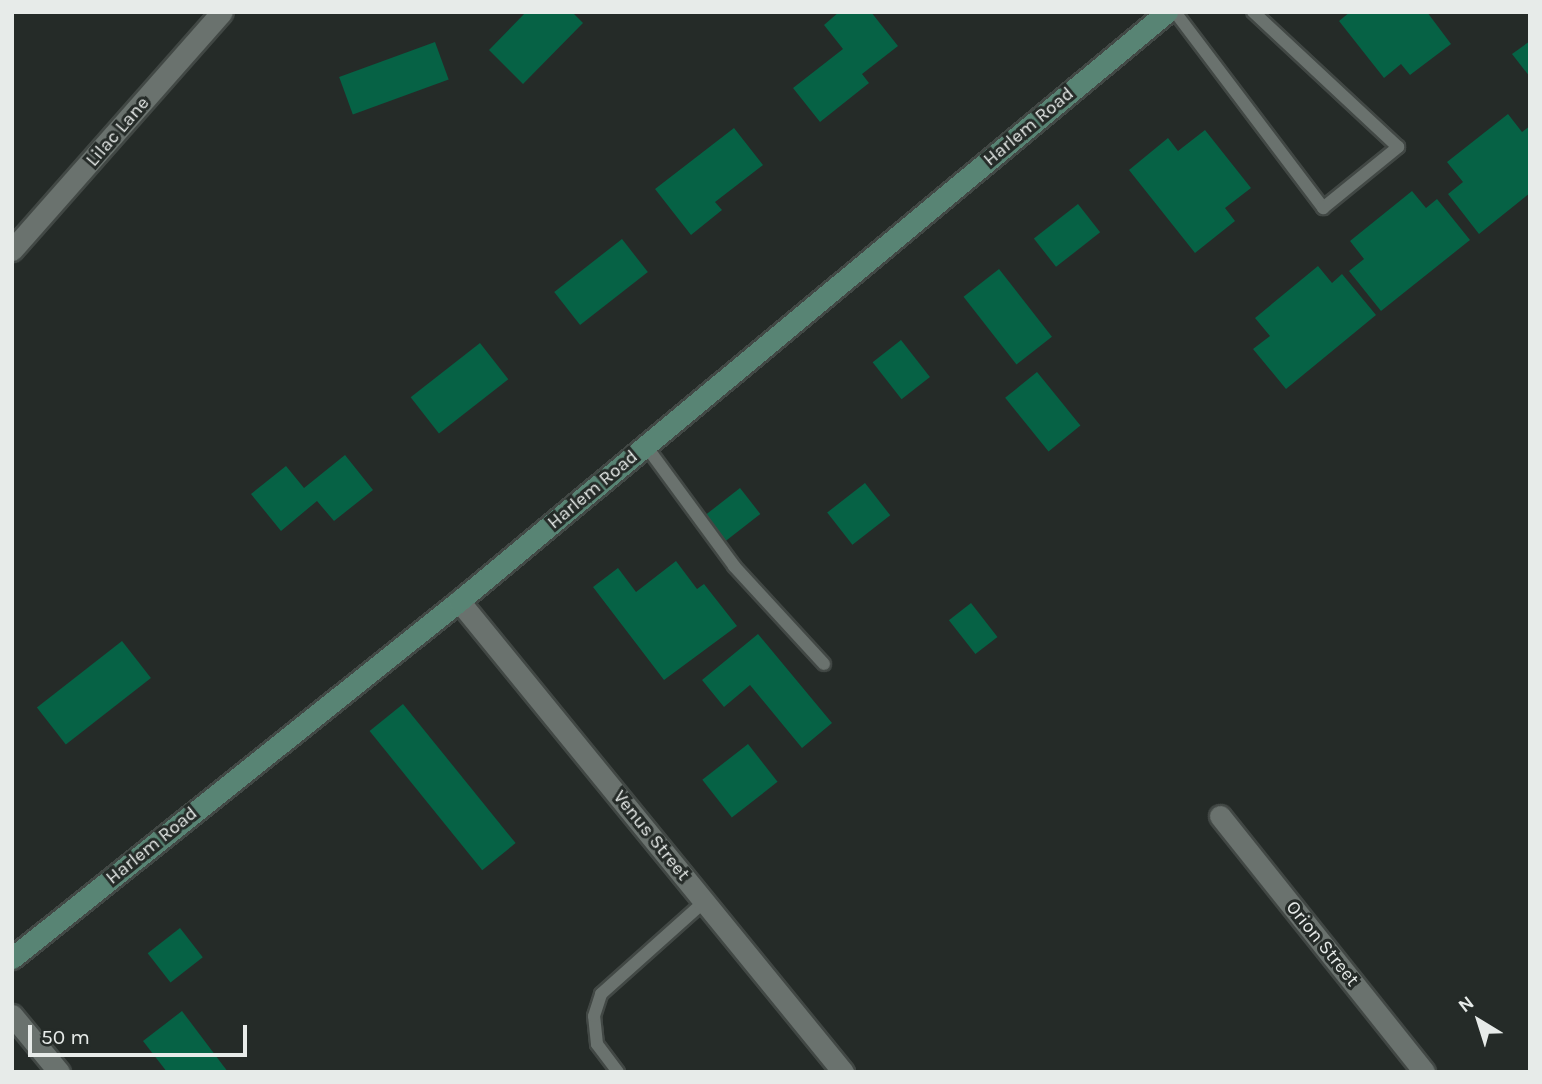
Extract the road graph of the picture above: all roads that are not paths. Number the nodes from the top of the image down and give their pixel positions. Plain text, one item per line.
1 (222, 12) edge
2 (1167, 12) edge
3 (1175, 12) edge
4 (1253, 12) edge
5 (12, 250) edge
6 (646, 446) junction
7 (459, 601) junction
8 (824, 664) dead end
9 (1220, 816) dead end
10 (704, 902) junction
11 (12, 958) edge
12 (12, 1015) edge
13 (59, 1072) edge
14 (618, 1072) edge
15 (843, 1072) edge
16 (1423, 1072) edge

1 - 5 street, Lilac Lane
2 - 6 main road, Harlem Road
3 - 4 lane
6 - 7 main road, Harlem Road
6 - 8 lane
7 - 10 street, Venus Street
7 - 11 main road, Harlem Road
9 - 16 street, Orion Street
10 - 14 lane
10 - 15 street, Venus Street
12 - 13 street

